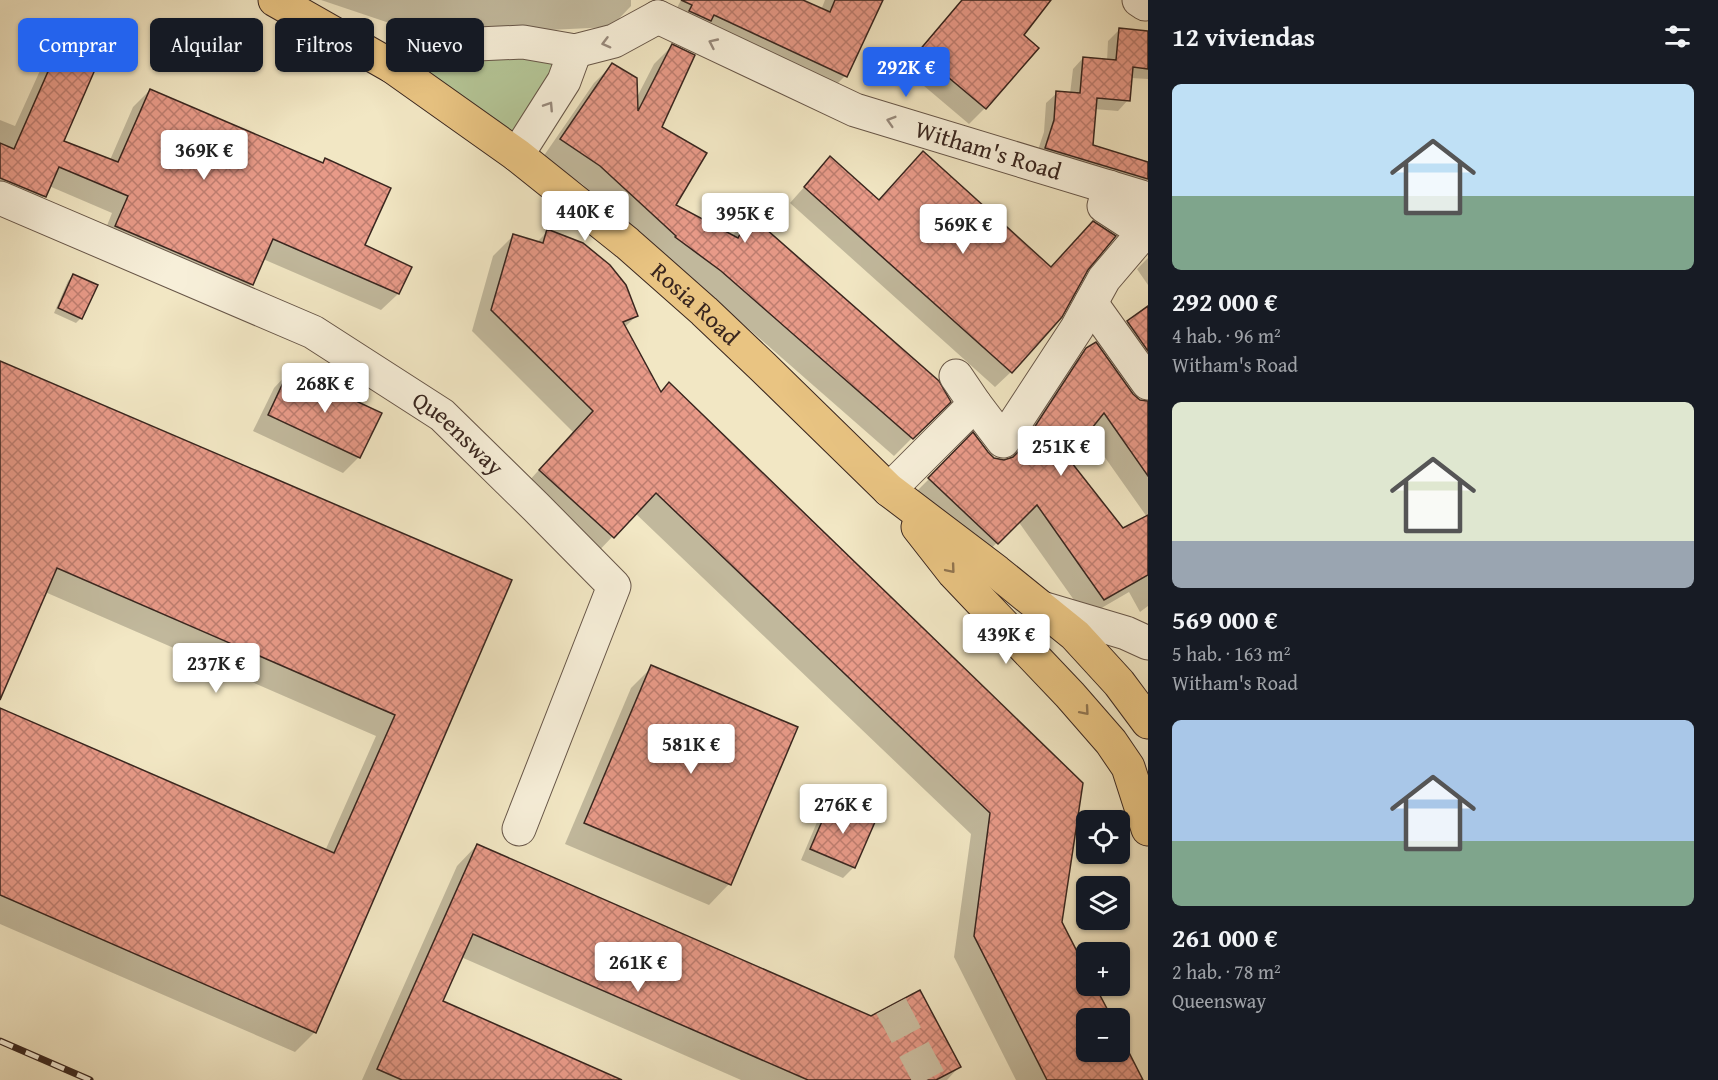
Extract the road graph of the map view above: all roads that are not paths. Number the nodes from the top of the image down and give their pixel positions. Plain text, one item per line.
1 (275, 0) edge
2 (1139, 0) edge
3 (1148, 3) edge
4 (661, 8) edge
5 (484, 44) edge
6 (574, 51) junction
7 (386, 63) edge
8 (400, 72) edge
9 (517, 155) junction
10 (1109, 187) junction
11 (0, 198) edge
12 (1148, 199) edge
13 (1140, 257) edge
14 (1091, 303) junction
15 (956, 376) dead end
16 (1148, 383) edge
17 (975, 404) junction
18 (889, 490) junction
19 (1042, 609) junction
20 (1148, 643) edge
21 (1148, 722) edge
22 (519, 829) dead end
23 (1148, 829) edge

1 - 7 main road, Rosia Road
2 - 3 street
4 -> 6 street, Witham's Road
10 -> 4 street, Witham's Road
5 - 6 street, Witham's Road
9 -> 6 street
8 - 9 main road, Rosia Road
9 - 18 main road, Rosia Road
10 - 12 street, Witham's Road
10 - 13 street
11 - 22 street, Queensway
13 - 14 street
14 - 16 street
14 - 17 street
15 - 17 street
17 - 18 street
18 - 19 main road, Rosia Road
18 -> 23 main road, Rosia Road
19 - 20 street
19 - 21 main road, Rosia Road

